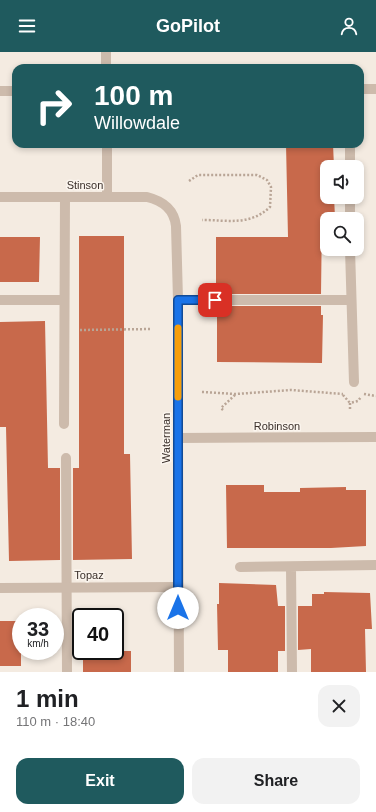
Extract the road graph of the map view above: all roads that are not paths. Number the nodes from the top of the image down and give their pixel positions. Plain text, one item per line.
1 (106, 52) edge
2 (106, 64) edge
3 (364, 89) edge
4 (376, 89) edge
5 (0, 91) edge
6 (12, 91) edge
7 (107, 148) edge
8 (350, 148) edge
9 (350, 160) edge
10 (0, 197) edge
11 (65, 197) junction
12 (108, 197) junction
13 (168, 207) joint
14 (350, 256) edge
15 (0, 300) edge
16 (64, 300) junction
17 (178, 300) junction
18 (351, 300) junction
19 (354, 382) dead end
20 (64, 424) dead end
21 (376, 437) edge
22 (178, 438) junction
23 (66, 458) dead end
24 (376, 565) edge
25 (240, 567) dead end
26 (291, 567) junction
27 (67, 587) junction
28 (178, 587) junction
29 (0, 588) edge
30 (67, 672) edge
31 (179, 672) edge
32 (292, 672) edge

1 - 2 street
3 - 4 street
5 - 6 street
7 - 12 street
8 - 9 street
10 - 11 street, Stinson
11 - 12 street, Stinson
11 - 16 street
12 - 13 street, Stinson
13 - 17 street, Waterman
14 - 18 street
15 - 16 street
16 - 20 street
17 - 18 street
17 - 22 street, Waterman
18 - 19 street
21 - 22 street, Robinson
22 - 28 street, Waterman
23 - 27 street
24 - 26 street
25 - 26 street
26 - 32 street
27 - 28 street, Topaz
27 - 29 street, Topaz
27 - 30 street
28 - 31 street, Waterman

